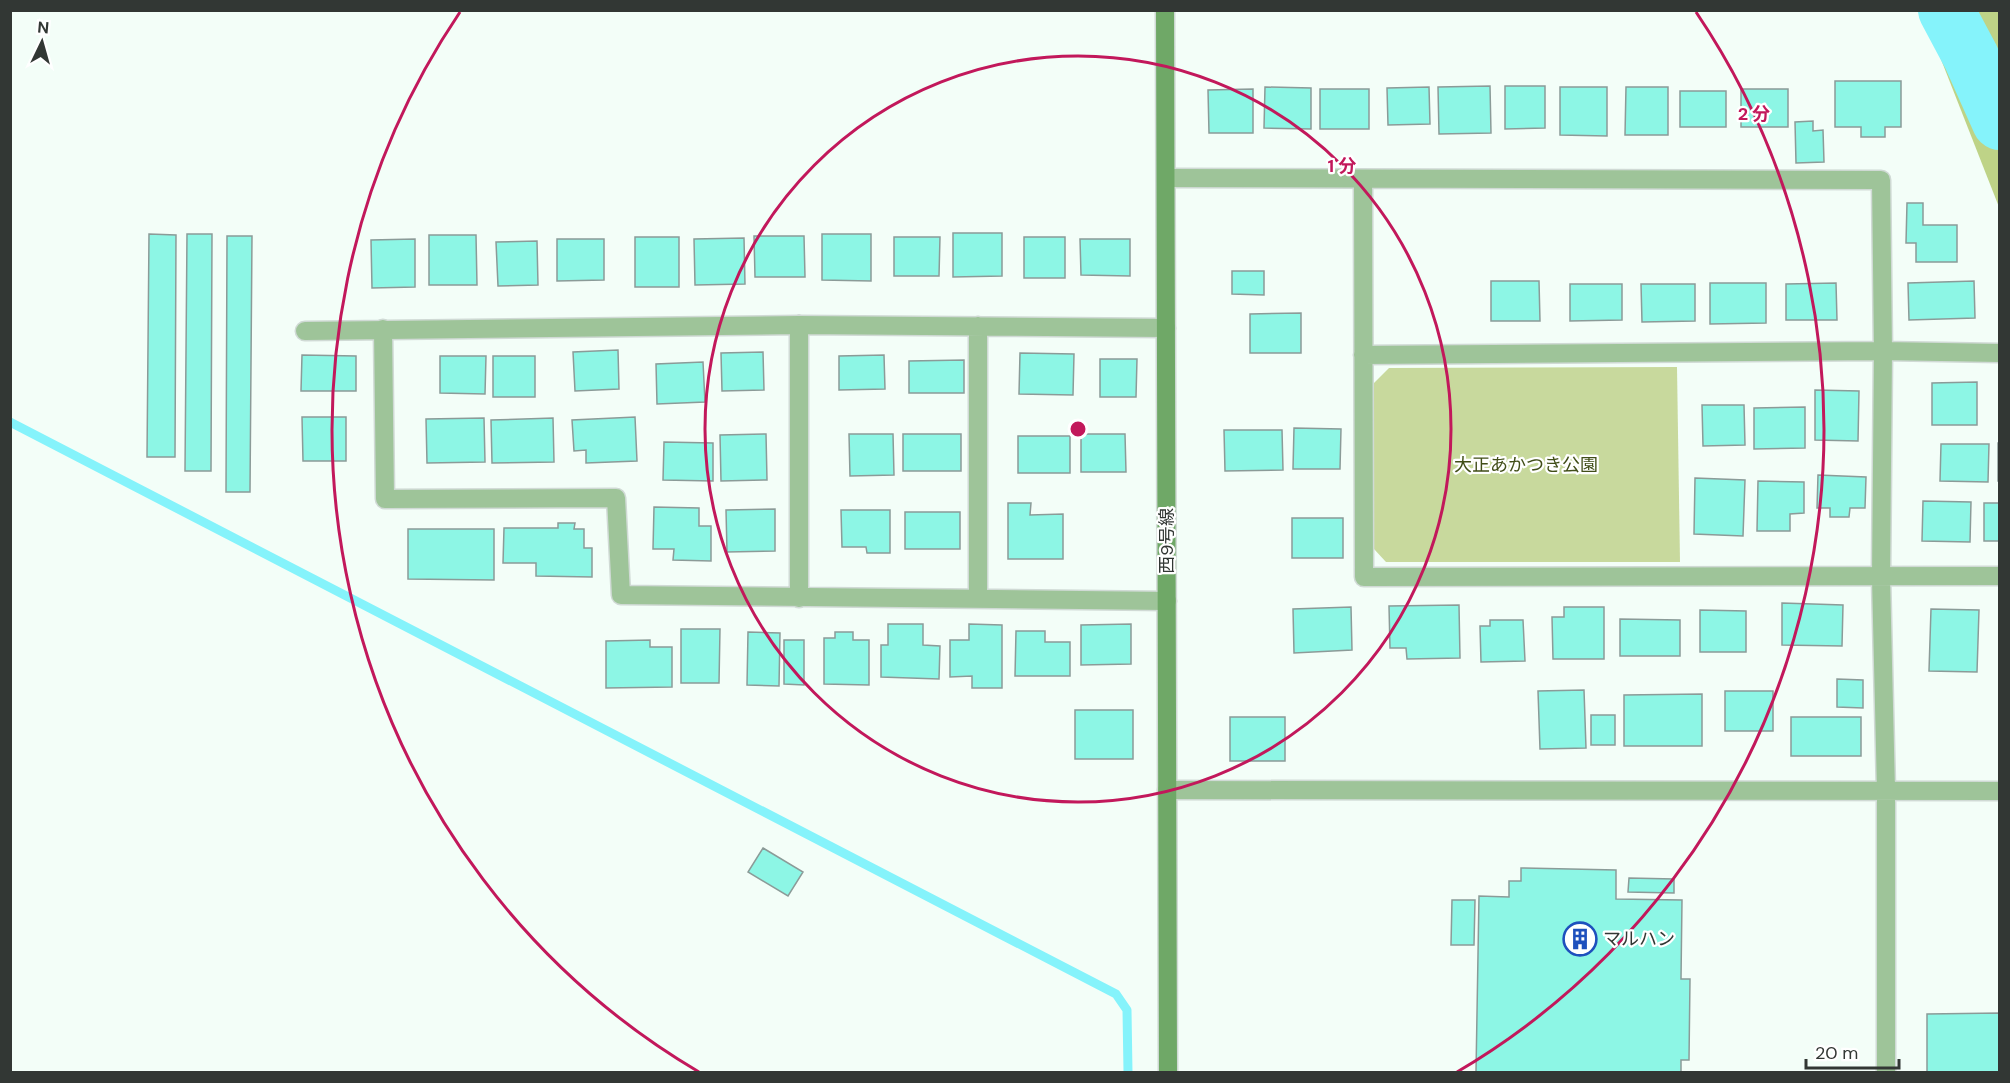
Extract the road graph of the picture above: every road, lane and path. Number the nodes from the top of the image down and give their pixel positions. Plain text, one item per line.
1 (1165, 10) edge
2 (1166, 178) junction
3 (1364, 178) junction
4 (799, 324) junction
5 (978, 326) junction
6 (1166, 328) junction
7 (383, 329) junction
8 (305, 331) dead end
9 (1883, 351) junction
10 (2000, 353) edge
11 (1363, 355) junction
12 (2000, 576) edge
13 (1881, 578) junction
14 (800, 598) junction
15 (978, 598) junction
16 (1167, 601) junction
17 (1167, 790) junction
18 (1886, 791) junction
19 (2000, 791) edge
20 (1168, 1072) edge
21 (1886, 1072) edge

1 - 2 street, 西9号線
2 - 3 street
2 - 6 street, 西9号線
3 - 9 street
3 - 11 street
4 - 5 street
4 - 7 street
4 - 14 street
5 - 6 street
5 - 15 street
6 - 16 street, 西9号線
7 - 8 street
7 - 14 street
9 - 10 street
9 - 11 street
9 - 13 street
11 - 13 street
12 - 13 street
13 - 18 street
14 - 15 street
15 - 16 street
16 - 17 street, 西9号線
17 - 18 street
17 - 20 street, 西9号線
18 - 19 street
18 - 21 street

